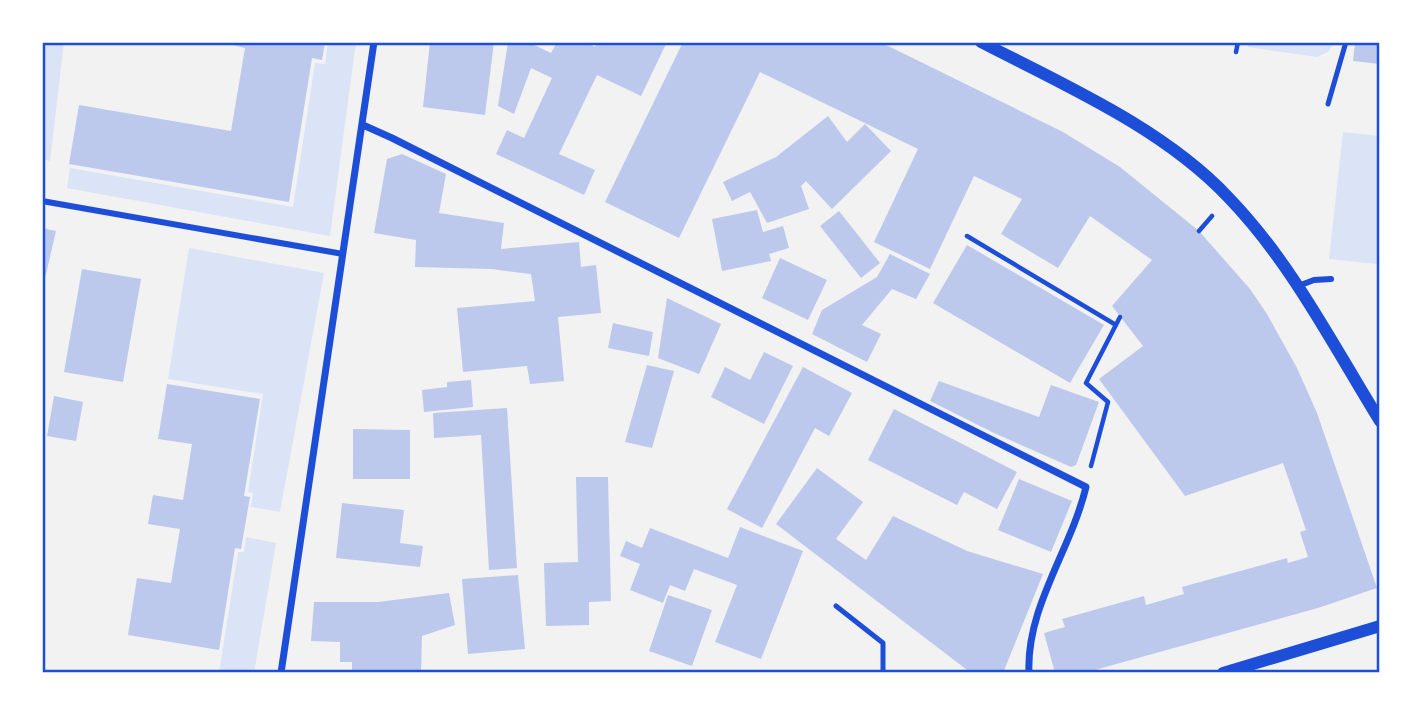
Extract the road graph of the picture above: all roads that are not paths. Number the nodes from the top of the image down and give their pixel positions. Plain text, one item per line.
1 (374, 42) edge
2 (981, 42) edge
3 (1346, 42) edge
4 (1328, 104) dead end
5 (363, 125) junction
6 (42, 201) edge
7 (343, 254) junction
8 (1331, 279) dead end
9 (1298, 286) junction
10 (1380, 421) edge
11 (836, 606) dead end
12 (1380, 618) edge
13 (1374, 627) edge
14 (281, 673) edge
15 (883, 673) edge
16 (1029, 673) edge
17 (1223, 673) edge

1 - 5 street
2 - 9 street
3 - 4 lane
5 - 7 street
5 - 16 street
6 - 7 street
7 - 14 street
8 - 9 street
9 - 10 street
11 - 15 lane
12 - 13 street
13 - 17 street

